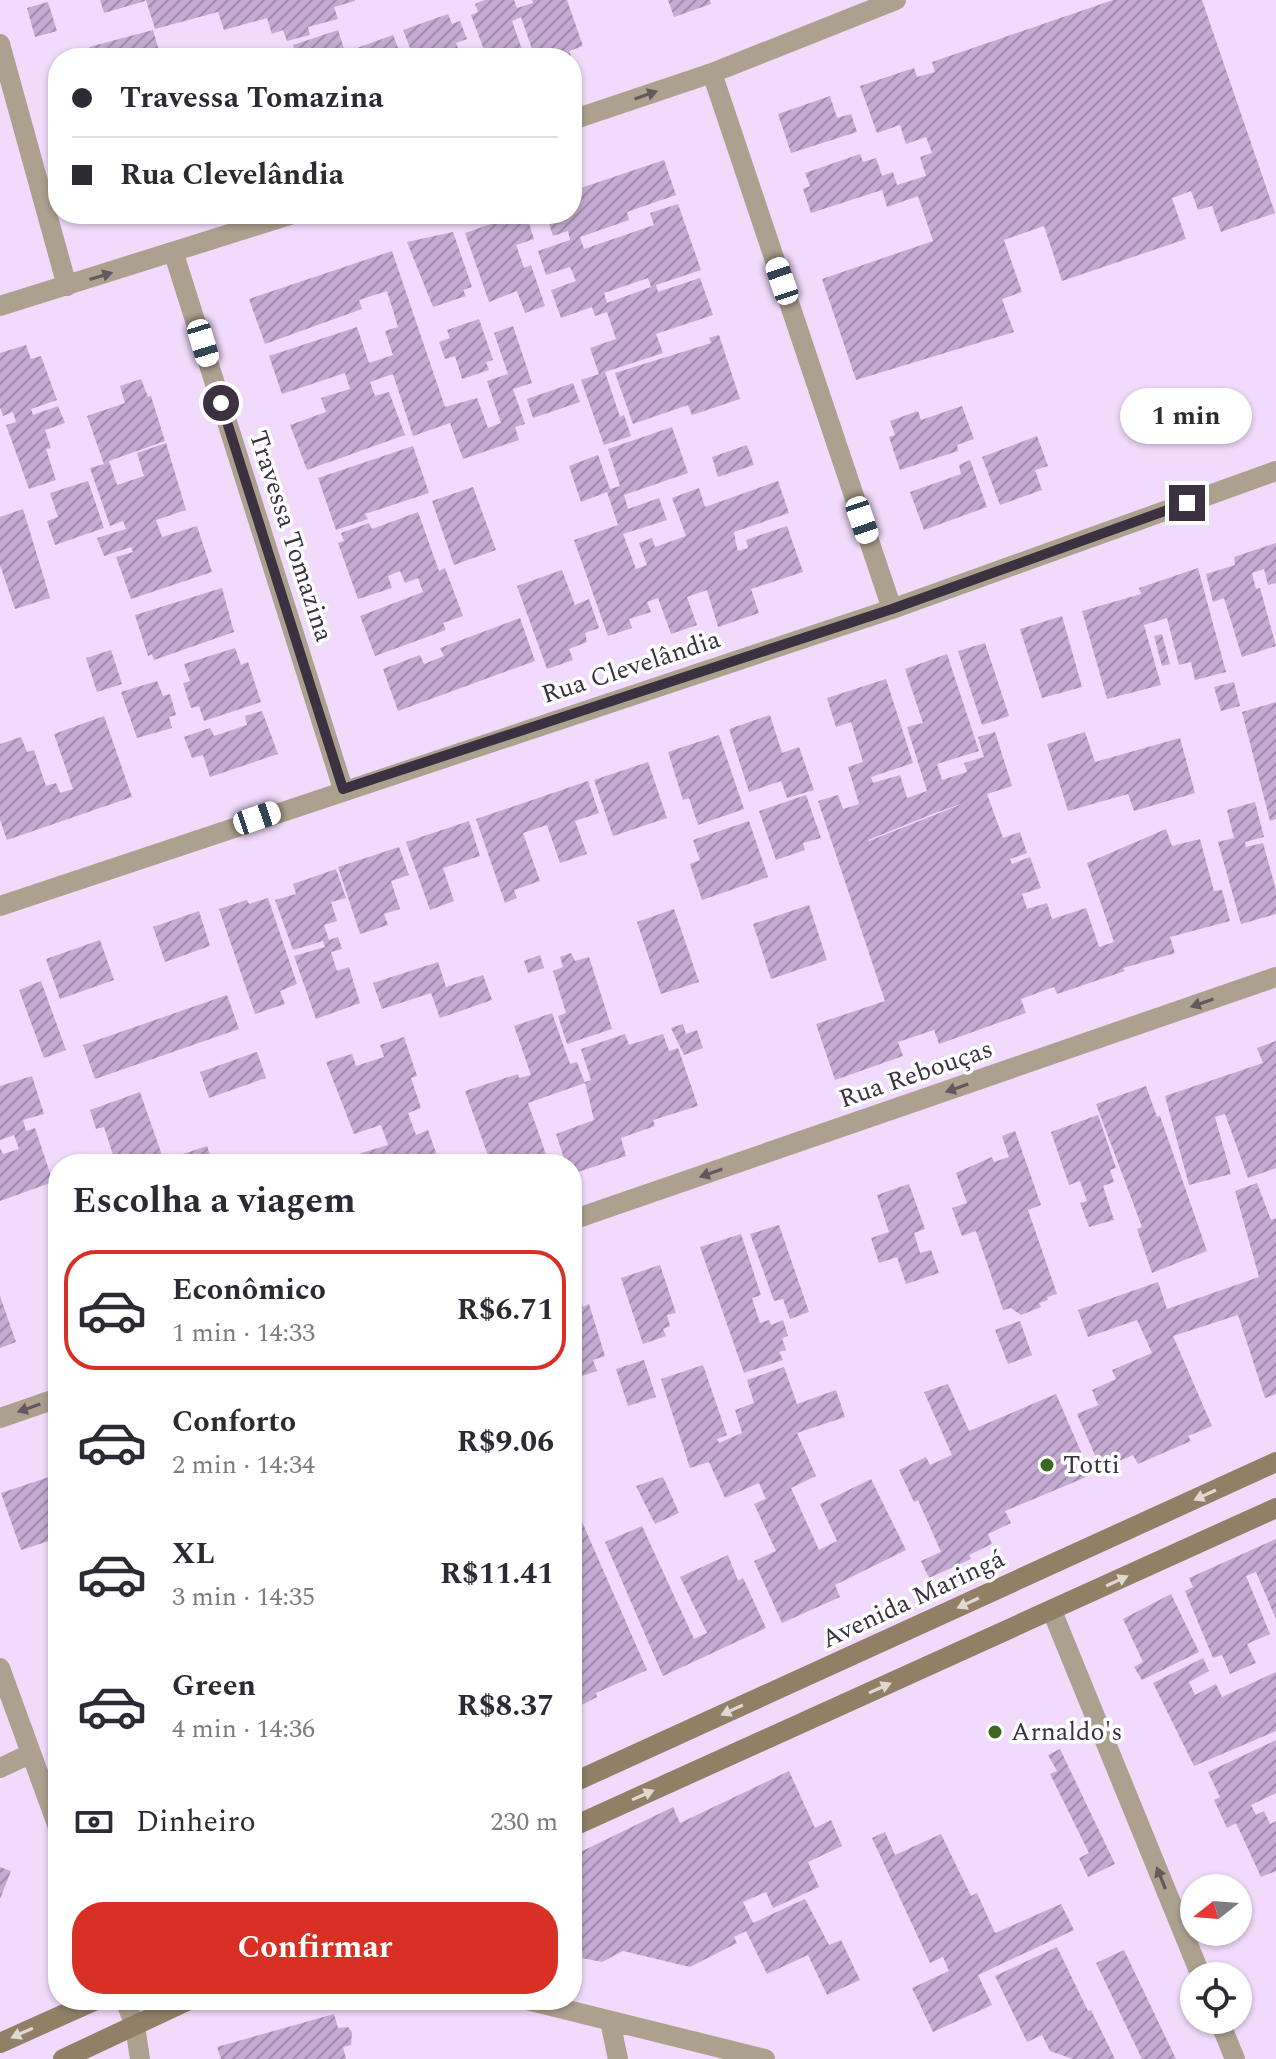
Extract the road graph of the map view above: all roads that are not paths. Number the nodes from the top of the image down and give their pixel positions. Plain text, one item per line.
1 (896, 0) edge
2 (0, 44) edge
3 (712, 73) junction
4 (582, 117) edge
5 (48, 217) edge
6 (50, 224) edge
7 (263, 224) edge
8 (174, 254) junction
9 (67, 286) junction
10 (0, 306) edge
11 (1276, 471) edge
12 (892, 609) junction
13 (343, 789) junction
14 (0, 906) edge
15 (1276, 977) edge
16 (582, 1217) edge
17 (48, 1401) edge
18 (0, 1418) edge
19 (1276, 1462) edge
20 (1276, 1508) edge
21 (1052, 1611) junction
22 (0, 1668) edge
23 (30, 1754) junction
24 (0, 1768) edge
25 (582, 1778) edge
26 (48, 1801) edge
27 (582, 1822) edge
28 (1195, 1962) edge
29 (74, 2010) edge
30 (129, 2010) edge
31 (168, 2010) edge
32 (567, 2010) edge
33 (610, 2021) junction
34 (135, 2026) junction
35 (1225, 2034) edge
36 (0, 2043) edge
37 (717, 2054) edge
38 (63, 2059) edge
39 (140, 2059) edge
40 (618, 2059) edge
41 (765, 2059) edge
42 (1235, 2059) edge

1 - 3 street
2 - 5 street
4 -> 3 street
3 - 12 street
6 - 9 street
7 - 8 street
9 -> 8 street
8 - 13 street, Travessa Tomazina
9 - 10 street
11 - 12 street, Rua Clevelândia
12 - 13 street, Rua Clevelândia
13 - 14 street, Rua Clevelândia
15 -> 16 street, Rua Rebouças
17 -> 18 street
19 -> 25 main road, Avenida Maringá
21 -> 20 main road
27 -> 21 main road
28 -> 21 street
22 - 23 street
23 - 24 street
23 - 26 street
29 -> 36 main road
30 - 34 street
31 - 34 main road
32 - 33 street
33 - 37 street
33 - 40 street
34 - 38 main road
34 - 39 street
35 - 42 street
37 - 41 street

